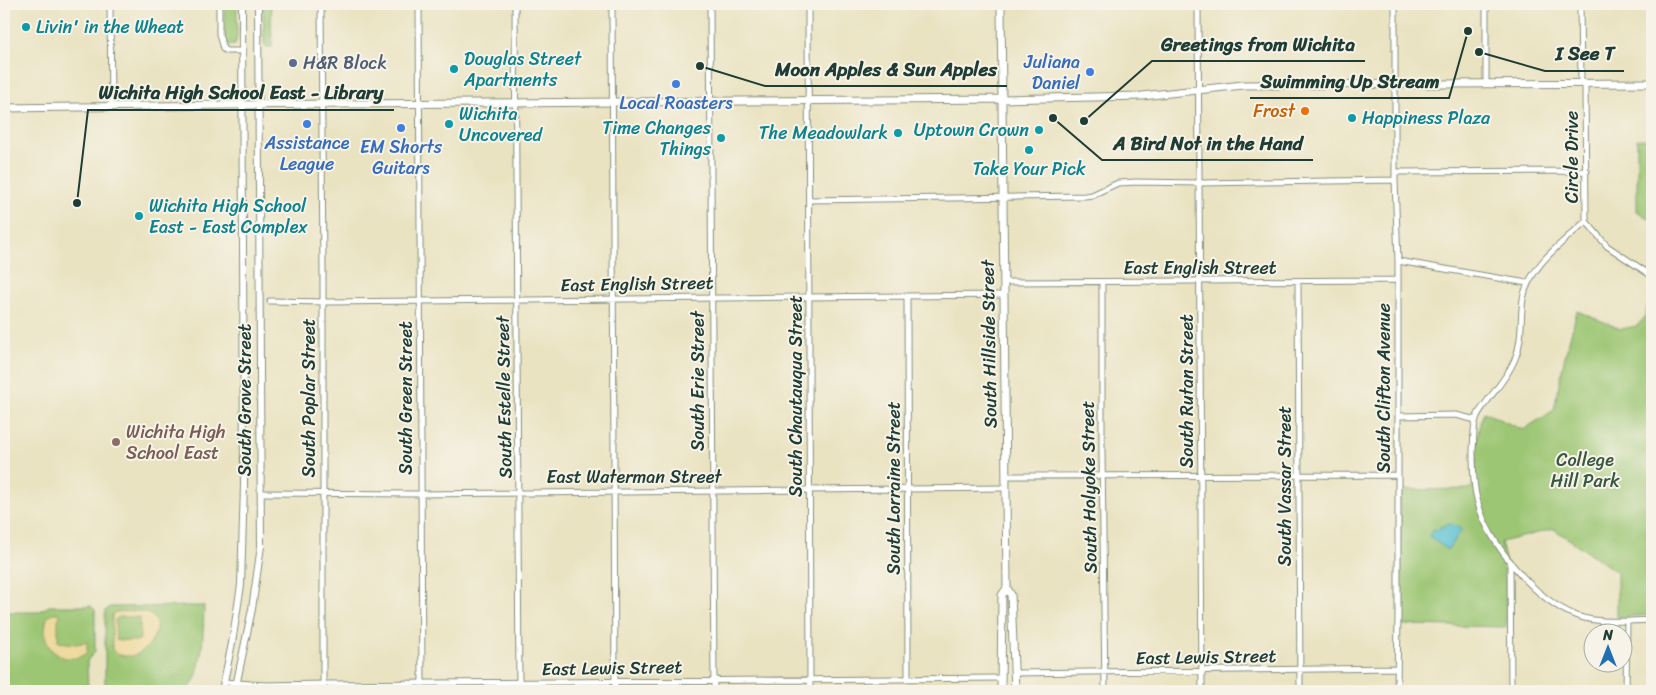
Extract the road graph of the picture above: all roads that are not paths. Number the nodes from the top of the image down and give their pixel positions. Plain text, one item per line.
1 (110, 4) edge
2 (219, 4) edge
3 (242, 4) edge
4 (258, 4) edge
5 (321, 4) edge
6 (419, 4) edge
7 (515, 4) edge
8 (612, 4) edge
9 (710, 4) edge
10 (808, 4) edge
11 (1001, 4) edge
12 (1198, 4) edge
13 (1395, 4) edge
14 (1486, 4) edge
15 (1580, 4) edge
16 (242, 51) junction
17 (1486, 83) junction
18 (1583, 83) junction
19 (1652, 83) edge
20 (1395, 84) junction
21 (1199, 91) junction
22 (1002, 99) junction
23 (710, 101) junction
24 (809, 101) junction
25 (612, 102) junction
26 (515, 103) junction
27 (419, 104) junction
28 (242, 105) junction
29 (259, 105) junction
30 (321, 105) junction
31 (111, 107) junction
32 (4, 108) edge
33 (1587, 171) junction
34 (1395, 172) junction
35 (1396, 180) junction
36 (1200, 183) junction
37 (1003, 197) junction
38 (809, 200) junction
39 (1586, 221) junction
40 (1398, 261) junction
41 (1652, 276) edge
42 (1397, 280) junction
43 (1200, 281) junction
44 (1298, 281) junction
45 (1004, 282) junction
46 (1102, 282) junction
47 (1527, 283) junction
48 (1004, 295) junction
49 (907, 296) junction
50 (810, 297) junction
51 (614, 298) junction
52 (712, 298) junction
53 (517, 299) junction
54 (270, 301) dead end
55 (419, 301) junction
56 (323, 302) junction
57 (1398, 416) junction
58 (1476, 420) junction
59 (1398, 475) junction
60 (1006, 476) junction
61 (1102, 476) junction
62 (1201, 476) junction
63 (1299, 476) junction
64 (908, 488) junction
65 (1006, 488) junction
66 (810, 490) junction
67 (614, 491) junction
68 (713, 491) junction
69 (261, 492) junction
70 (519, 492) junction
71 (323, 494) junction
72 (420, 494) junction
73 (1510, 560) junction
74 (1007, 588) junction
75 (1652, 620) edge
76 (1627, 621) junction
77 (1397, 668) junction
78 (1300, 670) junction
79 (1201, 671) junction
80 (1105, 672) junction
81 (1015, 673) junction
82 (1001, 678) junction
83 (908, 679) junction
84 (810, 680) junction
85 (714, 681) junction
86 (223, 682) junction
87 (615, 682) junction
88 (237, 683) junction
89 (519, 683) junction
90 (323, 684) junction
91 (422, 684) junction
92 (222, 691) edge
93 (235, 691) edge
94 (323, 691) edge
95 (422, 691) edge
96 (519, 691) edge
97 (615, 691) edge
98 (714, 691) edge
99 (810, 691) edge
100 (1001, 691) edge
101 (1015, 691) edge
102 (1105, 691) edge
103 (1202, 691) edge
104 (1300, 691) edge
105 (1397, 691) edge
106 (1512, 691) edge
107 (1626, 691) edge

1 - 31 street
2 - 16 street
3 - 16 street, South Grove Street
4 - 29 street, South Grove Street
5 - 30 street, South Poplar Street
6 - 27 street, South Green Street
7 - 26 street, South Estelle Street
8 - 25 street
9 - 23 street, South Erie Street
10 - 24 street, South Chautauqua Street
11 - 22 main road, South Hillside Street
12 - 21 street, South Rutan Street
13 - 20 street, South Clifton Avenue
14 - 17 street
15 - 18 street, Circle Drive
16 - 28 street, South Grove Street
17 - 18 main road
17 - 20 main road
18 - 19 main road
18 - 33 street, Circle Drive
20 - 21 main road
20 - 34 street, South Clifton Avenue
21 - 22 main road
21 - 36 street, South Rutan Street
22 - 24 main road
22 - 37 main road, South Hillside Street
23 - 24 main road
23 - 25 main road
23 - 52 street, South Erie Street
24 - 38 street, South Chautauqua Street
25 - 26 main road
25 - 51 street
26 - 27 main road
26 - 53 street, South Estelle Street
27 - 30 main road
27 - 55 street, South Green Street
28 - 29 main road
28 - 31 main road
28 - 86 street, South Grove Street
29 - 30 main road
29 - 69 street, South Grove Street
30 - 56 street, South Poplar Street
31 - 32 main road
33 - 34 street
33 - 39 street, Circle Drive
34 - 35 street, South Clifton Avenue
35 - 36 street
35 - 40 street, South Clifton Avenue
36 - 37 street
36 - 43 street, South Rutan Street
37 - 38 street
37 - 45 main road, South Hillside Street
38 - 50 street, South Chautauqua Street
39 - 41 street
39 - 47 street, Circle Drive
40 - 42 street, South Clifton Avenue
40 - 47 street
42 - 44 street, East English Street
42 - 57 street, South Clifton Avenue
43 - 44 street, East English Street
43 - 46 street, East English Street
43 - 62 street, South Rutan Street
44 - 63 street, South Vassar Street
45 - 46 street, East English Street
45 - 48 main road, South Hillside Street
46 - 61 street, South Holyoke Street
47 - 58 street, Circle Drive
48 - 49 street, East English Street
48 - 60 main road, South Hillside Street
49 - 50 street, East English Street
49 - 64 street, South Lorraine Street
50 - 52 street, East English Street
50 - 66 street, South Chautauqua Street
51 - 52 street, East English Street
51 - 53 street, East English Street
51 - 67 street
52 - 68 street, South Erie Street
53 - 55 street, East English Street
53 - 70 street, South Estelle Street
54 - 56 street, East English Street
55 - 56 street, East English Street
55 - 72 street, South Green Street
56 - 71 street, South Poplar Street
57 - 58 street
57 - 59 street, South Clifton Avenue
58 - 73 street, Circle Drive
59 - 63 street
59 - 77 street, South Clifton Avenue
60 - 61 street
60 - 65 main road, South Hillside Street
61 - 62 street
61 - 80 street, South Holyoke Street
62 - 63 street
62 - 79 street, South Rutan Street
63 - 78 street, South Vassar Street
64 - 65 street, East Waterman Street
64 - 66 street, East Waterman Street
64 - 83 street, South Lorraine Street
65 - 74 main road, South Hillside Street
66 - 68 street, East Waterman Street
66 - 84 street, South Chautauqua Street
67 - 68 street, East Waterman Street
67 - 70 street, East Waterman Street
67 - 87 street
68 - 85 street, South Erie Street
69 - 71 street, East Waterman Street
69 - 88 street, South Grove Street
70 - 72 street, East Waterman Street
70 - 89 street, South Estelle Street
71 - 72 street, East Waterman Street
71 - 90 street, South Poplar Street
72 - 91 street, South Green Street
73 - 76 street, Circle Drive
73 - 106 street
74 - 81 main road, South Hillside Street
74 - 82 main road, South Hillside Street
75 - 76 street, Circle Drive
76 - 107 street
77 - 78 street, East Lewis Street
77 - 105 street, South Clifton Avenue
78 - 79 street, East Lewis Street
78 - 104 street, South Vassar Street
79 - 80 street, East Lewis Street
79 - 103 street, South Rutan Street
80 - 81 street, East Lewis Street
80 - 102 street, South Holyoke Street
81 - 101 main road, South Hillside Street
82 - 83 street, East Lewis Street
82 - 100 main road, South Hillside Street
83 - 84 street, East Lewis Street
84 - 85 street, East Lewis Street
84 - 99 street, South Chautauqua Street
85 - 87 street, East Lewis Street
85 - 98 street, South Erie Street
86 - 88 street, East Lewis Street
86 - 92 street, South Grove Street
87 - 89 street, East Lewis Street
87 - 97 street
88 - 90 street, East Lewis Street
88 - 93 street, South Grove Street
89 - 91 street, East Lewis Street
89 - 96 street, South Estelle Street
90 - 91 street, East Lewis Street
90 - 94 street, South Poplar Street
91 - 95 street, South Green Street

